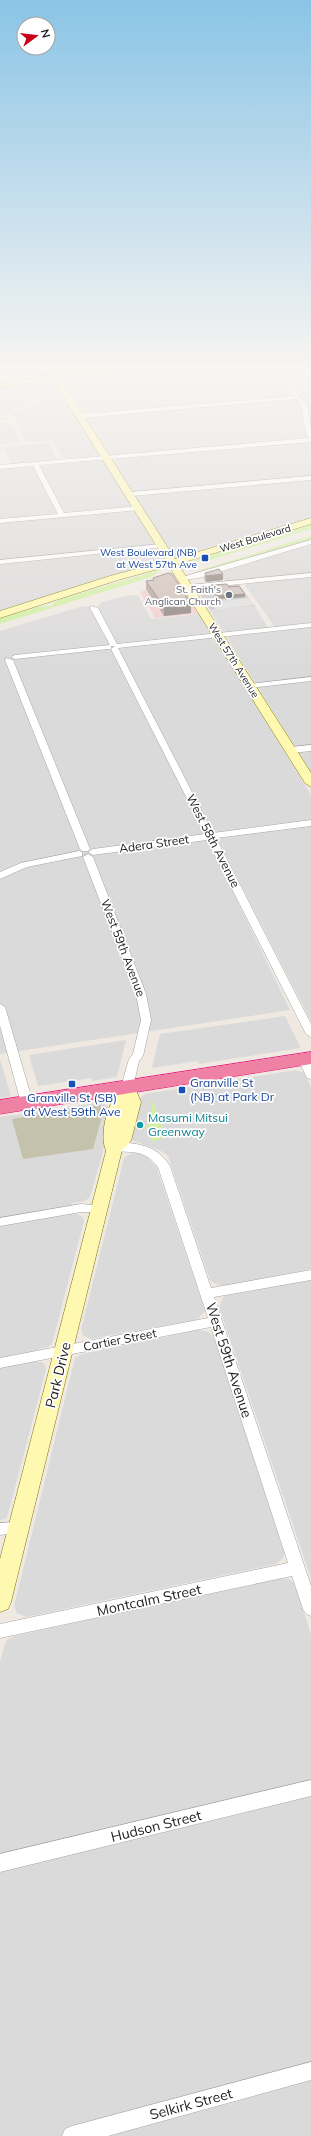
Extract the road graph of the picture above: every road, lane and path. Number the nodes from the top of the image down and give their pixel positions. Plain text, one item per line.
1 (38, 470) edge
2 (115, 470) edge
3 (311, 478) edge
4 (131, 494) junction
5 (140, 508) junction
6 (62, 515) junction
7 (0, 521) edge
8 (311, 521) edge
9 (311, 542) edge
10 (162, 546) junction
11 (0, 562) edge
12 (173, 563) junction
13 (311, 575) edge
14 (183, 578) junction
15 (189, 588) junction
16 (94, 608) dead end
17 (0, 615) edge
18 (311, 625) edge
19 (218, 635) junction
20 (114, 647) junction
21 (7, 659) edge
22 (311, 679) edge
23 (250, 686) junction
24 (311, 748) edge
25 (291, 750) junction
26 (311, 783) edge
27 (311, 823) edge
28 (211, 836) junction
29 (86, 853) junction
30 (0, 876) edge
31 (0, 1007) edge
32 (311, 1034) edge
33 (308, 1064) edge
34 (127, 1087) junction
35 (27, 1103) junction
36 (0, 1107) edge
37 (114, 1148) junction
38 (99, 1208) junction
39 (0, 1222) edge
40 (311, 1274) edge
41 (207, 1294) junction
42 (216, 1321) junction
43 (64, 1350) junction
44 (0, 1363) edge
45 (9, 1528) edge
46 (297, 1568) junction
47 (0, 1602) edge
48 (311, 1609) edge
49 (0, 1631) edge
50 (311, 1788) edge
51 (0, 1863) edge
52 (311, 2071) edge
53 (72, 2136) edge

1 - 6 street
2 - 4 street, West 57th Avenue
3 - 4 street
4 - 5 street, West 57th Avenue
5 - 6 street
5 - 10 street, West 57th Avenue
6 - 7 street
8 - 12 street, West Boulevard
9 - 14 street
10 - 11 street
10 - 12 street, West 57th Avenue
12 - 14 street, West 57th Avenue
12 - 17 street, West Boulevard
13 - 15 street
14 - 15 street, West 57th Avenue
15 - 19 street, West 57th Avenue
16 - 20 street, West 58th Avenue
18 - 19 street
19 - 20 street
19 - 23 street, West 57th Avenue
20 - 21 street
20 - 28 street, West 58th Avenue
21 - 29 street, West 59th Avenue
22 - 23 street
23 - 25 street, West 57th Avenue
24 - 25 street
25 - 26 street, West 57th Avenue
27 - 28 street, Adera Street
28 - 29 street, Adera Street
28 - 32 street, West 58th Avenue
29 - 30 street, Adera Street
29 - 34 street, West 59th Avenue
31 - 35 street
33 - 34 highway
34 - 35 highway
34 - 37 street, Park Drive
35 - 36 highway
37 - 38 street, Park Drive
37 - 41 street, West 59th Avenue
38 - 39 street
38 - 43 street, Park Drive
40 - 41 street
41 - 42 street, West 59th Avenue
42 - 43 street, Cartier Street
42 - 46 street, West 59th Avenue
43 - 44 street, Cartier Street
43 - 45 street, Park Drive
45 - 47 street, Park Drive
46 - 48 street, West 59th Avenue
46 - 49 street, Montcalm Street
50 - 51 street, Hudson Street
52 - 53 street, Selkirk Street

